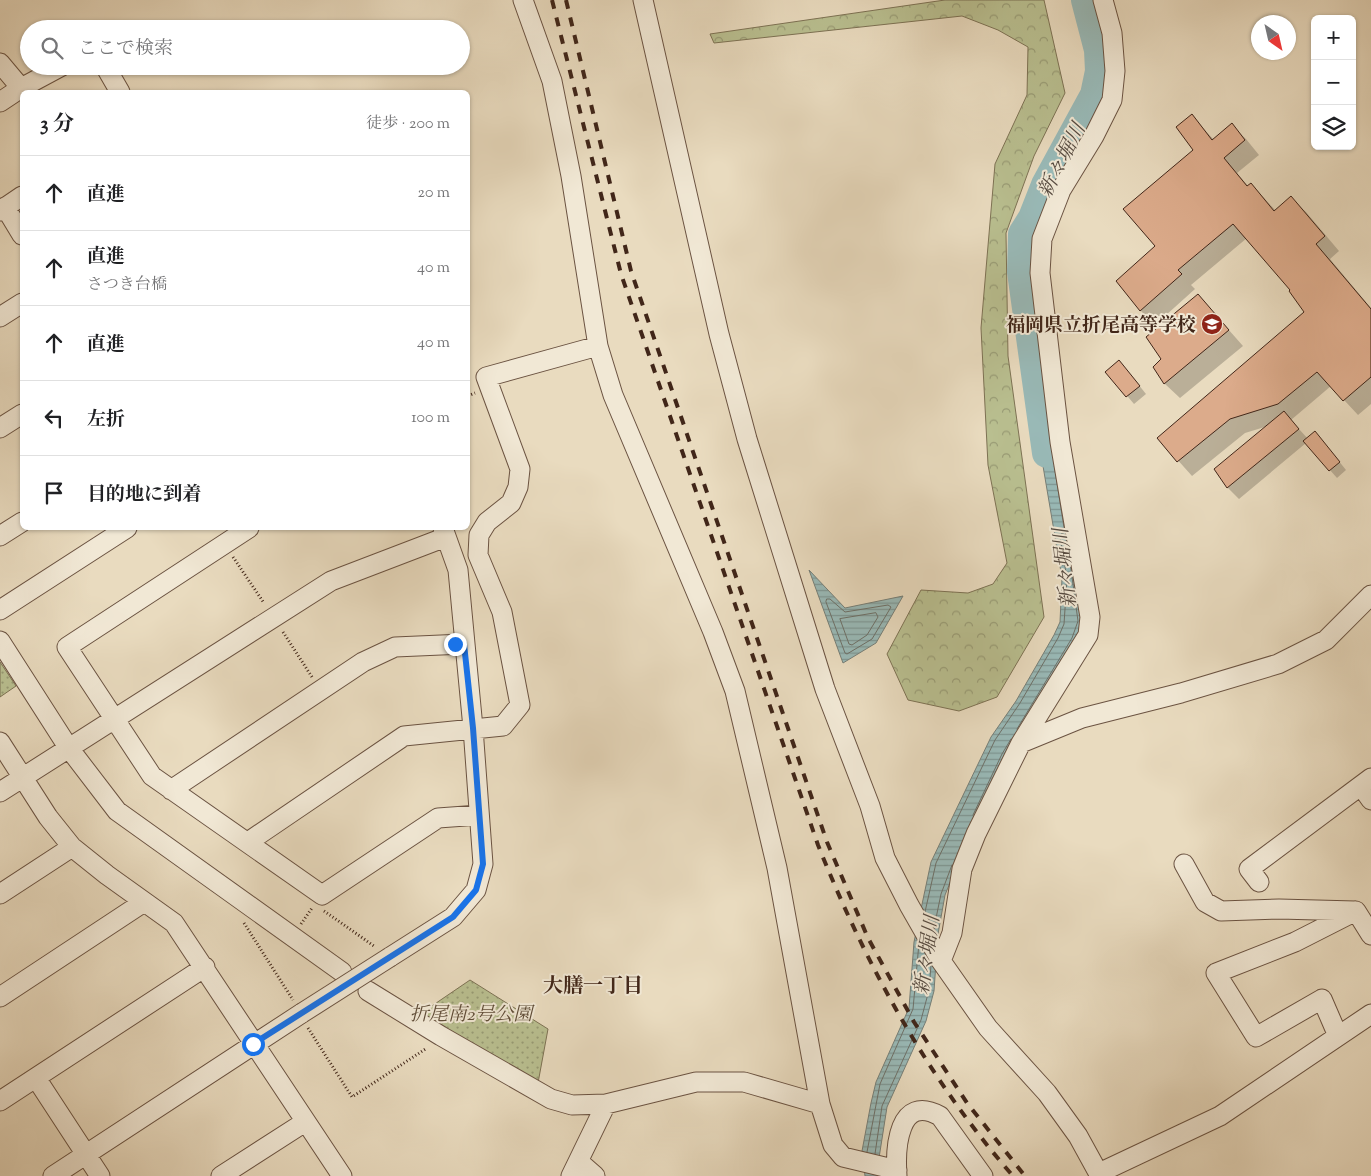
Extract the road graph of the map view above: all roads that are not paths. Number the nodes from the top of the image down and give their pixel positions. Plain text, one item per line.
1 (523, 0) edge
2 (643, 0) edge
3 (1102, 0) edge
4 (0, 63) edge
5 (46, 75) edge
6 (110, 75) edge
7 (22, 88) junction
8 (119, 90) edge
9 (0, 102) edge
10 (20, 197) edge
11 (3, 209) edge
12 (20, 232) edge
13 (20, 303) edge
14 (0, 317) edge
15 (598, 346) junction
16 (20, 415) edge
17 (0, 428) edge
18 (20, 523) edge
19 (124, 530) edge
20 (246, 530) edge
21 (444, 532) edge
22 (0, 536) edge
23 (1371, 595) edge
24 (0, 610) edge
25 (0, 641) edge
26 (464, 644) junction
27 (114, 718) junction
28 (473, 728) junction
29 (0, 742) edge
30 (1021, 743) junction
31 (68, 747) junction
32 (23, 777) junction
33 (1368, 788) edge
34 (171, 790) junction
35 (0, 792) edge
36 (479, 815) junction
37 (248, 842) junction
38 (72, 847) junction
39 (1184, 864) dead end
40 (1259, 882) dead end
41 (0, 894) edge
42 (144, 902) junction
43 (1356, 911) junction
44 (1371, 935) edge
45 (941, 961) junction
46 (205, 967) junction
47 (342, 972) dead end
48 (368, 991) dead end
49 (0, 997) edge
50 (1371, 1014) edge
51 (1338, 1036) junction
52 (253, 1044) junction
53 (36, 1078) junction
54 (0, 1101) edge
55 (606, 1104) junction
56 (820, 1104) junction
57 (305, 1122) junction
58 (86, 1154) junction
59 (575, 1169) edge
60 (894, 1171) edge
61 (1099, 1175) edge
62 (53, 1176) edge
63 (100, 1176) edge
64 (221, 1176) edge
65 (342, 1176) edge
66 (595, 1176) edge
67 (983, 1176) edge

1 - 15 street
2 - 45 street
3 - 30 street
4 - 7 street
5 - 7 street
6 - 8 street
7 - 9 street
10 - 11 street
11 - 12 street
13 - 14 street
15 - 28 street
15 - 56 street
16 - 17 street
18 - 22 street
19 - 24 street
20 - 27 street
21 - 26 street
21 - 27 street
23 - 30 street
25 - 31 street
26 - 28 street
26 - 34 street
27 - 31 street
27 - 34 street
28 - 36 street
28 - 37 street
29 - 32 street
30 - 45 street
31 - 32 street
31 - 47 street
32 - 35 street
32 - 38 street
33 - 40 street
34 - 37 street
36 - 37 street
36 - 52 street, bridge
38 - 41 street
38 - 42 street
39 - 43 street
42 - 46 street
42 - 49 street
43 - 44 street
43 - 51 street
45 - 61 street
46 - 52 street
46 - 53 street
48 - 55 street
50 - 51 street
51 - 61 street
52 - 57 street
52 - 58 street
53 - 54 street
53 - 58 street
55 - 56 street
55 - 59 street
56 - 60 street
57 - 64 street
57 - 65 street
58 - 62 street
58 - 63 street
59 - 66 street
60 - 67 street

